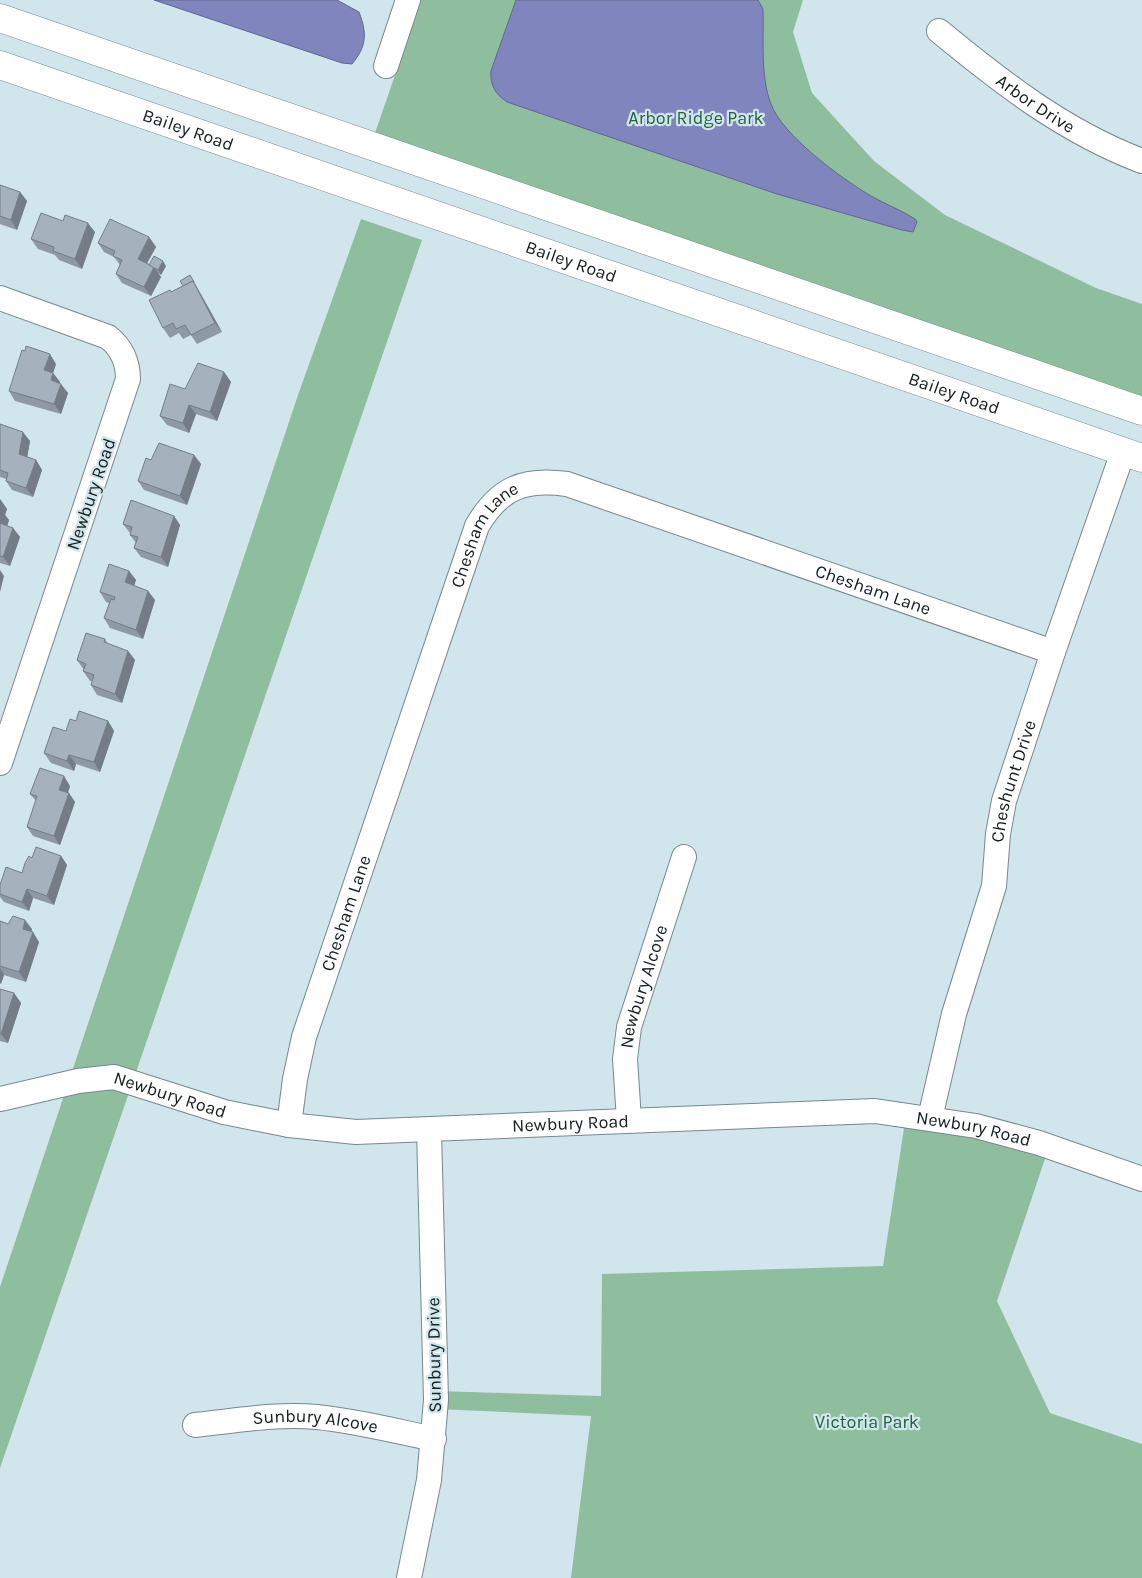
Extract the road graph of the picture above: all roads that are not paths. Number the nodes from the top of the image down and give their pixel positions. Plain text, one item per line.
1 (408, 0) edge
2 (0, 18) edge
3 (939, 31) dead end
4 (0, 65) edge
5 (386, 66) dead end
6 (1142, 160) edge
7 (0, 298) edge
8 (1142, 411) edge
9 (1132, 455) edge
10 (1052, 652) junction
11 (0, 764) edge
12 (684, 857) dead end
13 (0, 1099) edge
14 (930, 1118) junction
15 (629, 1120) junction
16 (289, 1125) junction
17 (429, 1130) junction
18 (1142, 1179) edge
19 (195, 1425) dead end
20 (434, 1439) junction
21 (409, 1578) edge

1 - 5 street
2 - 8 main road
3 - 6 street, Arbor Drive
4 - 9 main road, Bailey Road
7 - 11 street, Newbury Road
9 - 10 street, Cheshunt Drive
10 - 14 street, Cheshunt Drive
10 - 16 street, Chesham Lane
12 - 15 street, Newbury Alcove
13 - 16 street, Newbury Road
14 - 15 street, Newbury Road
14 - 18 street, Newbury Road
15 - 17 street, Newbury Road
16 - 17 street, Newbury Road
17 - 20 street, Sunbury Drive
19 - 20 street, Sunbury Alcove
20 - 21 street, Sunbury Drive

